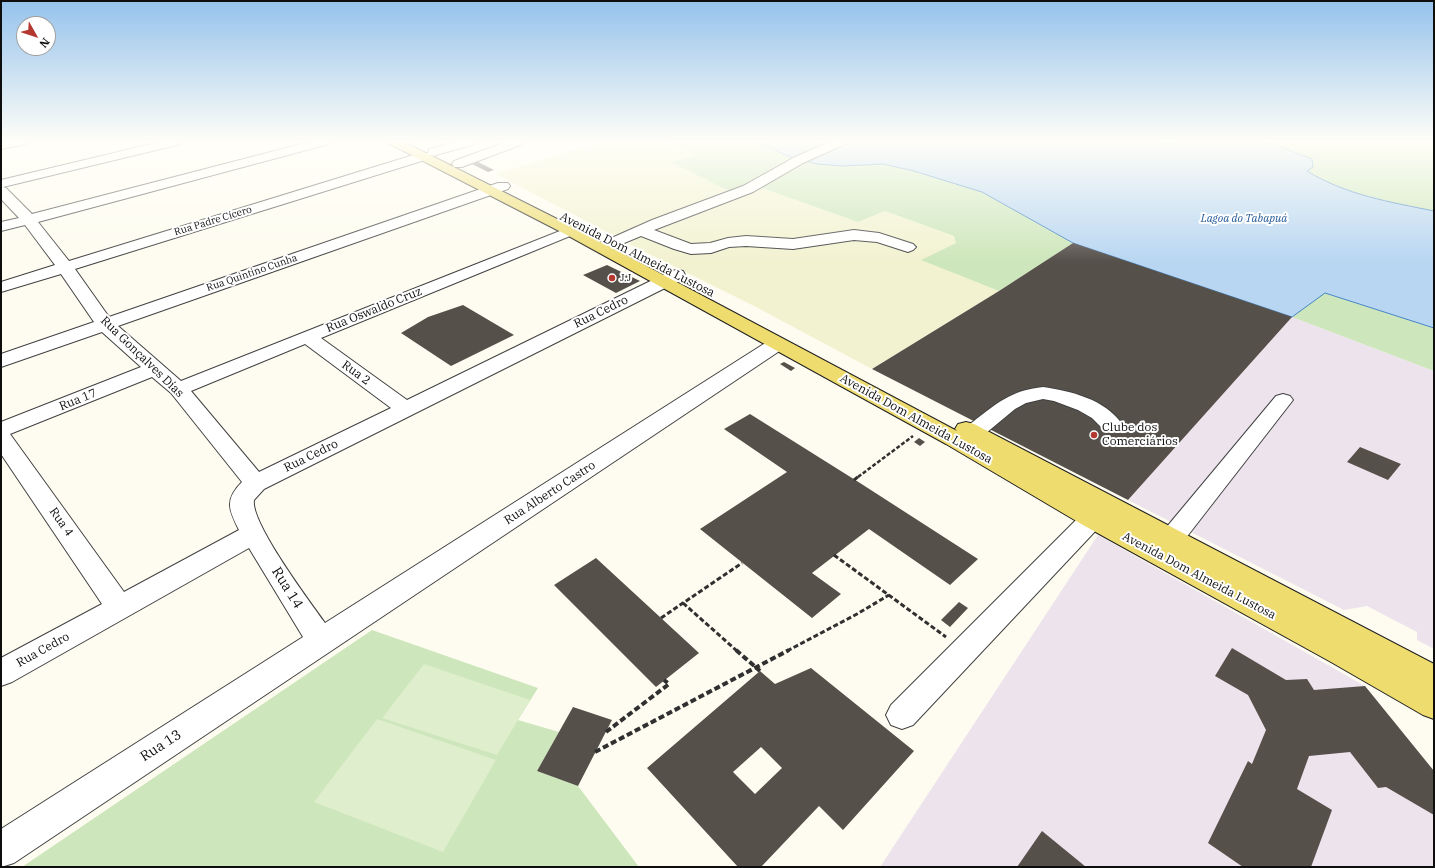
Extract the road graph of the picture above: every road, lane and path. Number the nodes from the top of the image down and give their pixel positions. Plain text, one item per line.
1 (11, 182) edge
2 (173, 182) edge
3 (340, 182) edge
4 (484, 182) edge
5 (486, 182) edge
6 (761, 182) edge
7 (1, 184) edge
8 (497, 188) junction
9 (1, 191) edge
10 (29, 220) junction
11 (1, 227) edge
12 (642, 230) junction
13 (570, 231) junction
14 (612, 243) junction
15 (908, 247) dead end
16 (65, 267) junction
17 (670, 278) junction
18 (1, 287) edge
19 (105, 325) junction
20 (307, 337) junction
21 (777, 344) junction
22 (1, 361) edge
23 (154, 369) junction
24 (178, 389) junction
25 (1283, 400) dead end
26 (406, 409) junction
27 (1112, 424) dead end
28 (1, 430) edge
29 (972, 433) junction
30 (915, 435) dead end
31 (1, 438) edge
32 (854, 480) dead end
33 (256, 483) junction
34 (1092, 519) junction
35 (253, 534) junction
36 (1164, 547) junction
37 (834, 555) dead end
38 (742, 563) dead end
39 (889, 595) junction
40 (683, 603) junction
41 (120, 607) junction
42 (661, 618) dead end
43 (322, 642) junction
44 (1345, 643) junction
45 (964, 651) junction
46 (756, 667) junction
47 (760, 671) dead end
48 (1, 673) edge
49 (1434, 679) edge
50 (664, 680) dead end
51 (1434, 705) edge
52 (902, 715) dead end
53 (606, 732) dead end
54 (595, 752) dead end
55 (1, 850) edge

1 - 7 street
2 - 10 street
3 - 16 street, Rua Padre Cícero
4 - 8 main road, Avenida Dom Almeida Lustosa
5 - 8 main road, Avenida Dom Almeida Lustosa
6 - 12 street
8 - 13 main road, Avenida Dom Almeida Lustosa
8 - 14 main road, Avenida Dom Almeida Lustosa
8 - 19 street, Rua Quintino Cunha
9 - 10 street, Rua Gonçalves Días
10 - 11 street
10 - 16 street, Rua Gonçalves Días
12 - 14 street
12 - 15 street
13 - 17 main road, Avenida Dom Almeida Lustosa
13 - 20 street, Rua Oswaldo Cruz
14 - 17 main road, Avenida Dom Almeida Lustosa
16 - 18 street, Rua Padre Cícero
16 - 19 street, Rua Gonçalves Días
17 - 21 main road, Avenida Dom Almeida Lustosa
17 - 26 street, Rua Cedro
17 - 29 main road, Avenida Dom Almeida Lustosa
19 - 22 street, Rua Quintino Cunha
19 - 23 street, Rua Gonçalves Días
20 - 24 street, Rua Oswaldo Cruz
20 - 26 street, Rua 2
21 - 34 main road, Avenida Dom Almeida Lustosa
21 - 43 street, Rua Alberto Castro
23 - 24 street, Rua Gonçalves Días
23 - 28 street, Rua 17
24 - 33 street, Rua Gonçalves Días
25 - 36 street
26 - 33 street, Rua Cedro
27 - 29 street
29 - 36 main road, Avenida Dom Almeida Lustosa
30 - 32 path
31 - 41 street, Rua 4
33 - 35 street, Rua Cedro
34 - 36 main road, Avenida Dom Almeida Lustosa
34 - 45 street
35 - 41 street, Rua Cedro
35 - 43 street, Rua 14
36 - 44 main road, Avenida Dom Almeida Lustosa
37 - 39 path
38 - 40 path
39 - 45 path
39 - 46 path
40 - 42 path
40 - 46 path
41 - 48 street, Rua Cedro
43 - 55 street, Rua 13
44 - 49 main road, Avenida Dom Almeida Lustosa
44 - 51 main road, Avenida Dom Almeida Lustosa
45 - 52 street
46 - 47 path
46 - 54 path
50 - 53 path

